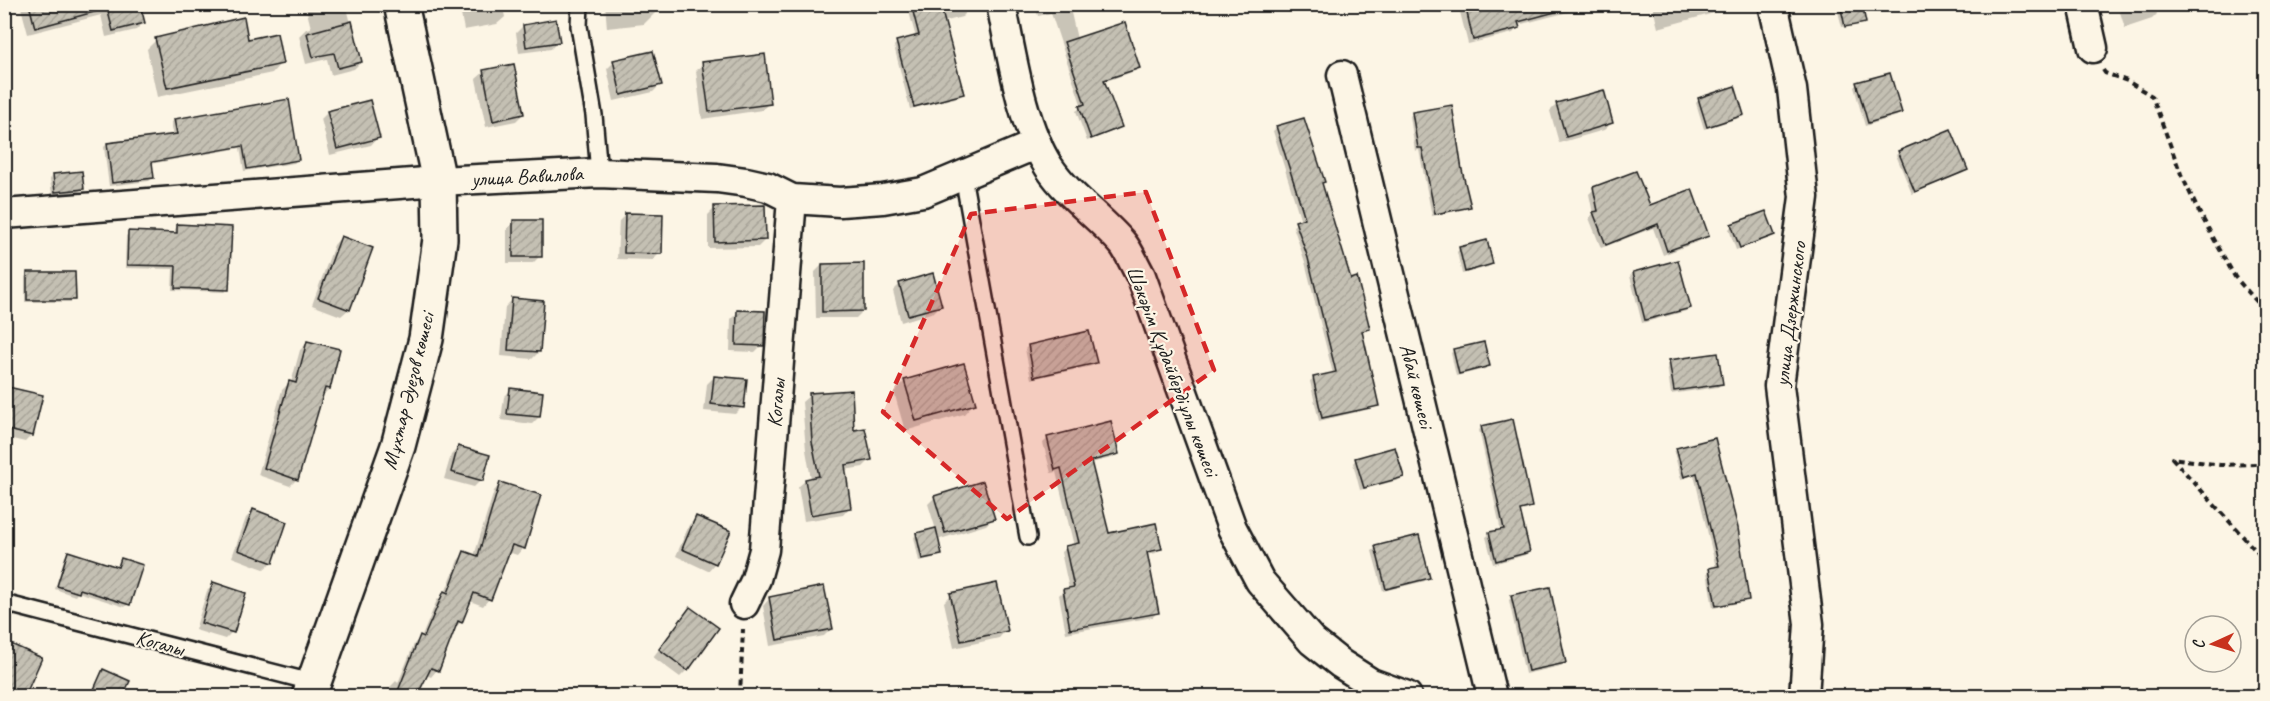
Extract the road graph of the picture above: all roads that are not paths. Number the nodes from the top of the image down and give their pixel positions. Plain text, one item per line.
1 (400, 4) edge
2 (580, 4) edge
3 (1001, 4) edge
4 (1773, 4) edge
5 (2083, 4) edge
6 (2093, 48) road end
7 (1342, 75) dead end
8 (1037, 144) junction
9 (599, 173) junction
10 (963, 176) junction
11 (439, 181) junction
12 (792, 199) junction
13 (4, 214) edge
14 (1028, 537) dead end
15 (4, 603) edge
16 (744, 604) road end
17 (312, 690) edge
18 (1407, 696) edge
19 (1492, 696) edge
20 (1804, 696) edge

1 - 11 main road, Мұхтар Әуезов көшесі
2 - 9 lane
3 - 8 street, Шәкәрім Құдайбердіұлы көшесі
4 - 20 street, улица Дзержинского
5 - 6 street
7 - 19 street, Абай көшесі
8 - 10 street, улица Вавилова
8 - 18 street, Шәкәрім Құдайбердіұлы көшесі
9 - 11 street, улица Вавилова
9 - 12 street, улица Вавилова
10 - 12 street, улица Вавилова
10 - 14 lane
11 - 13 street, улица Вавилова
11 - 17 main road, Мұхтар Әуезов көшесі
12 - 16 street, Когалы
15 - 17 lane, Когалы

